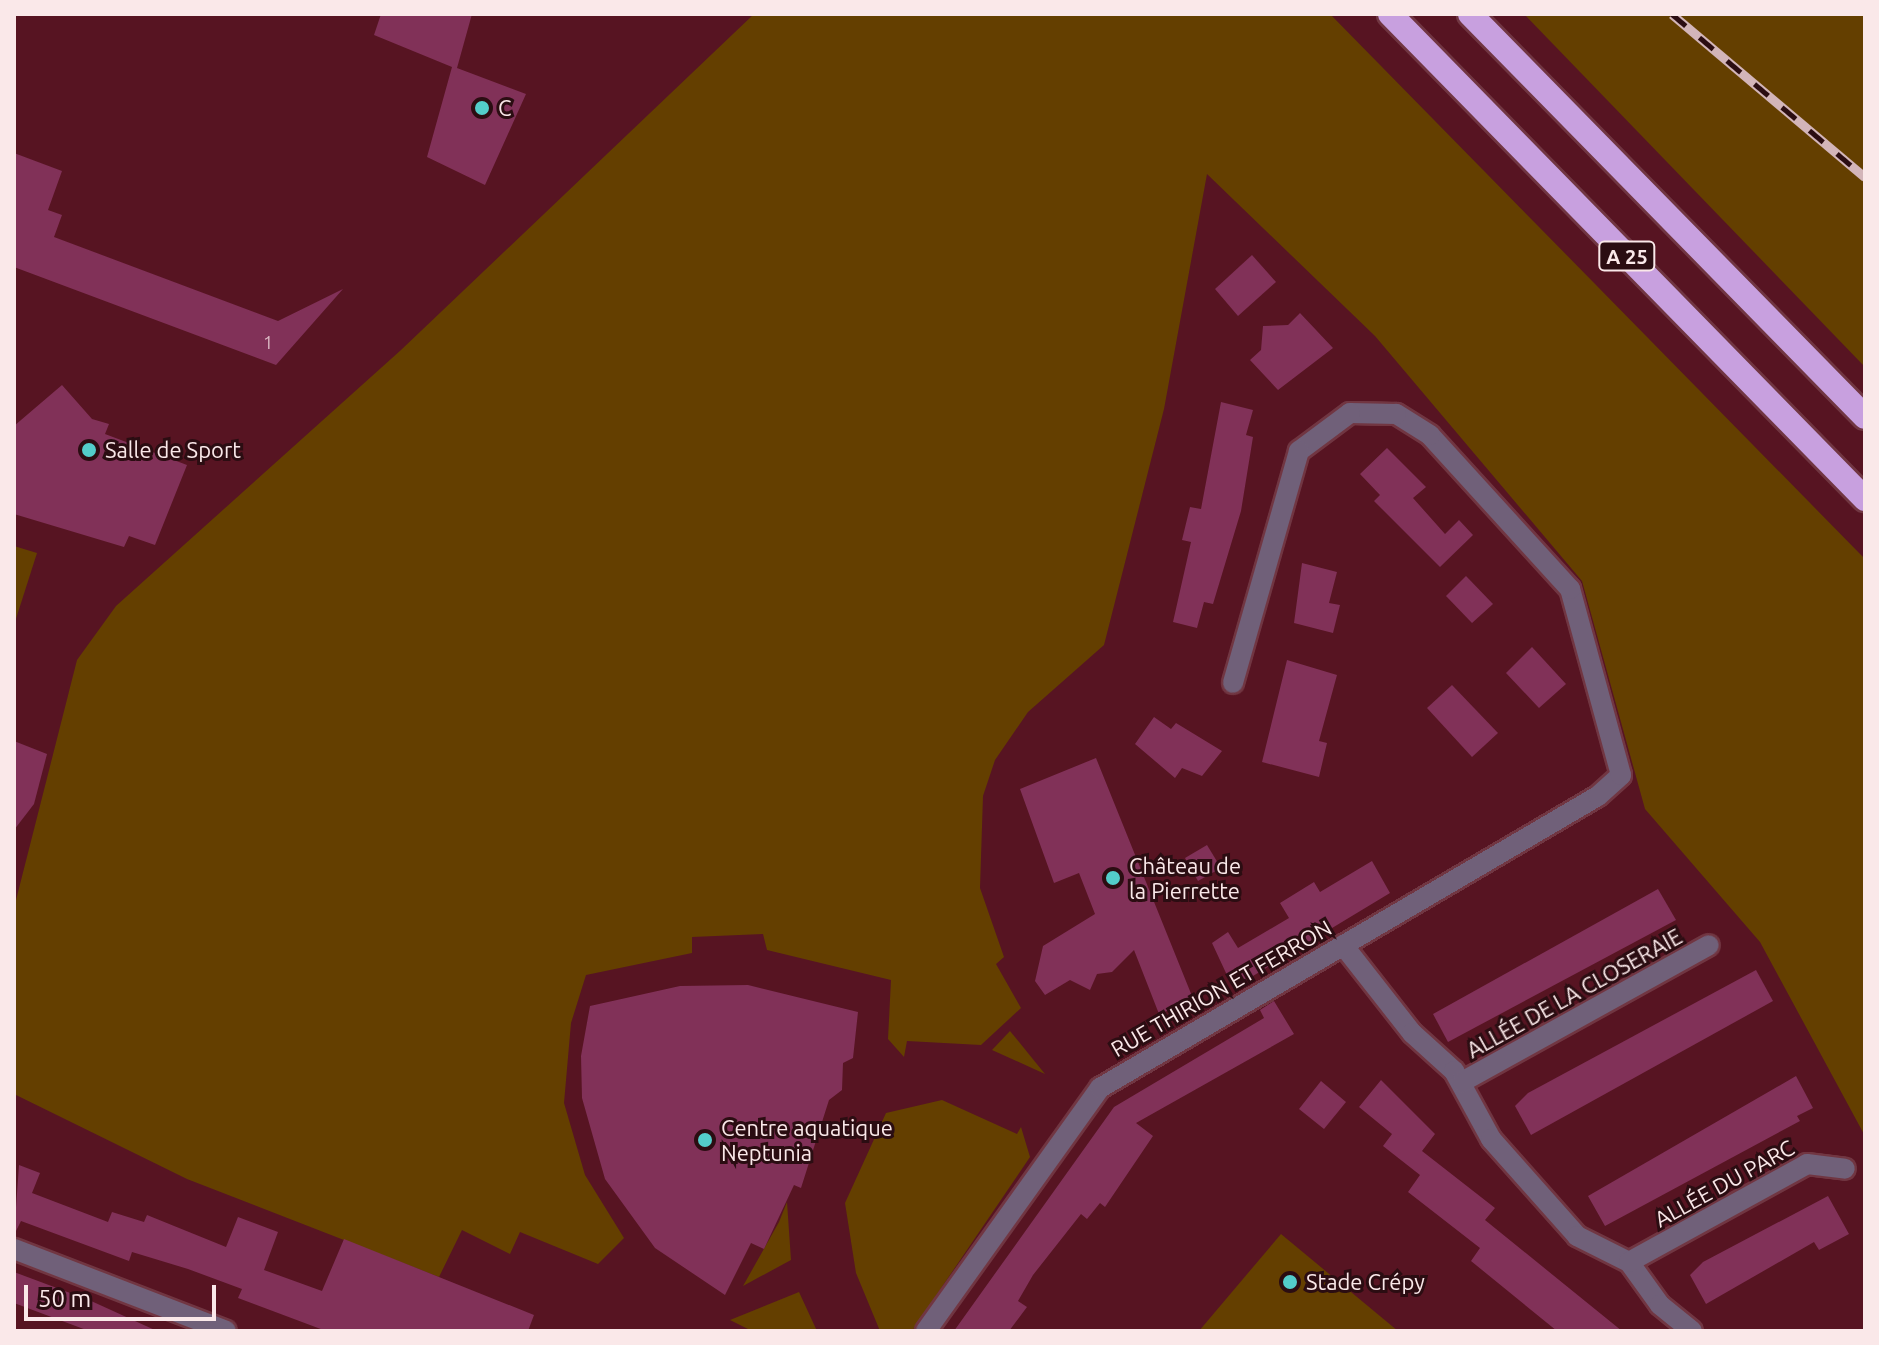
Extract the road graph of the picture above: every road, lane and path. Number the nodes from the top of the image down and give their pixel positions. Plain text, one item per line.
1 (1390, 14) edge
2 (1470, 14) edge
3 (1865, 417) edge
4 (1865, 499) edge
5 (1233, 683) dead end
6 (1343, 945) junction
7 (1709, 945) dead end
8 (1462, 1082) junction
9 (1845, 1169) dead end
10 (14, 1249) edge
11 (1629, 1262) junction
12 (175, 1322) edge
13 (226, 1331) edge
14 (926, 1331) edge
15 (1692, 1331) edge

1 - 4 highway, A 25
2 - 3 highway, A 25
5 - 6 street, RUE THIRION ET FERRON
6 - 8 street
6 - 14 street, RUE THIRION ET FERRON
7 - 8 street, ALLÉE DE LA CLOSERAIE
8 - 11 street
9 - 11 street, ALLÉE DU PARC
10 - 12 street
11 - 15 street
12 - 13 street

